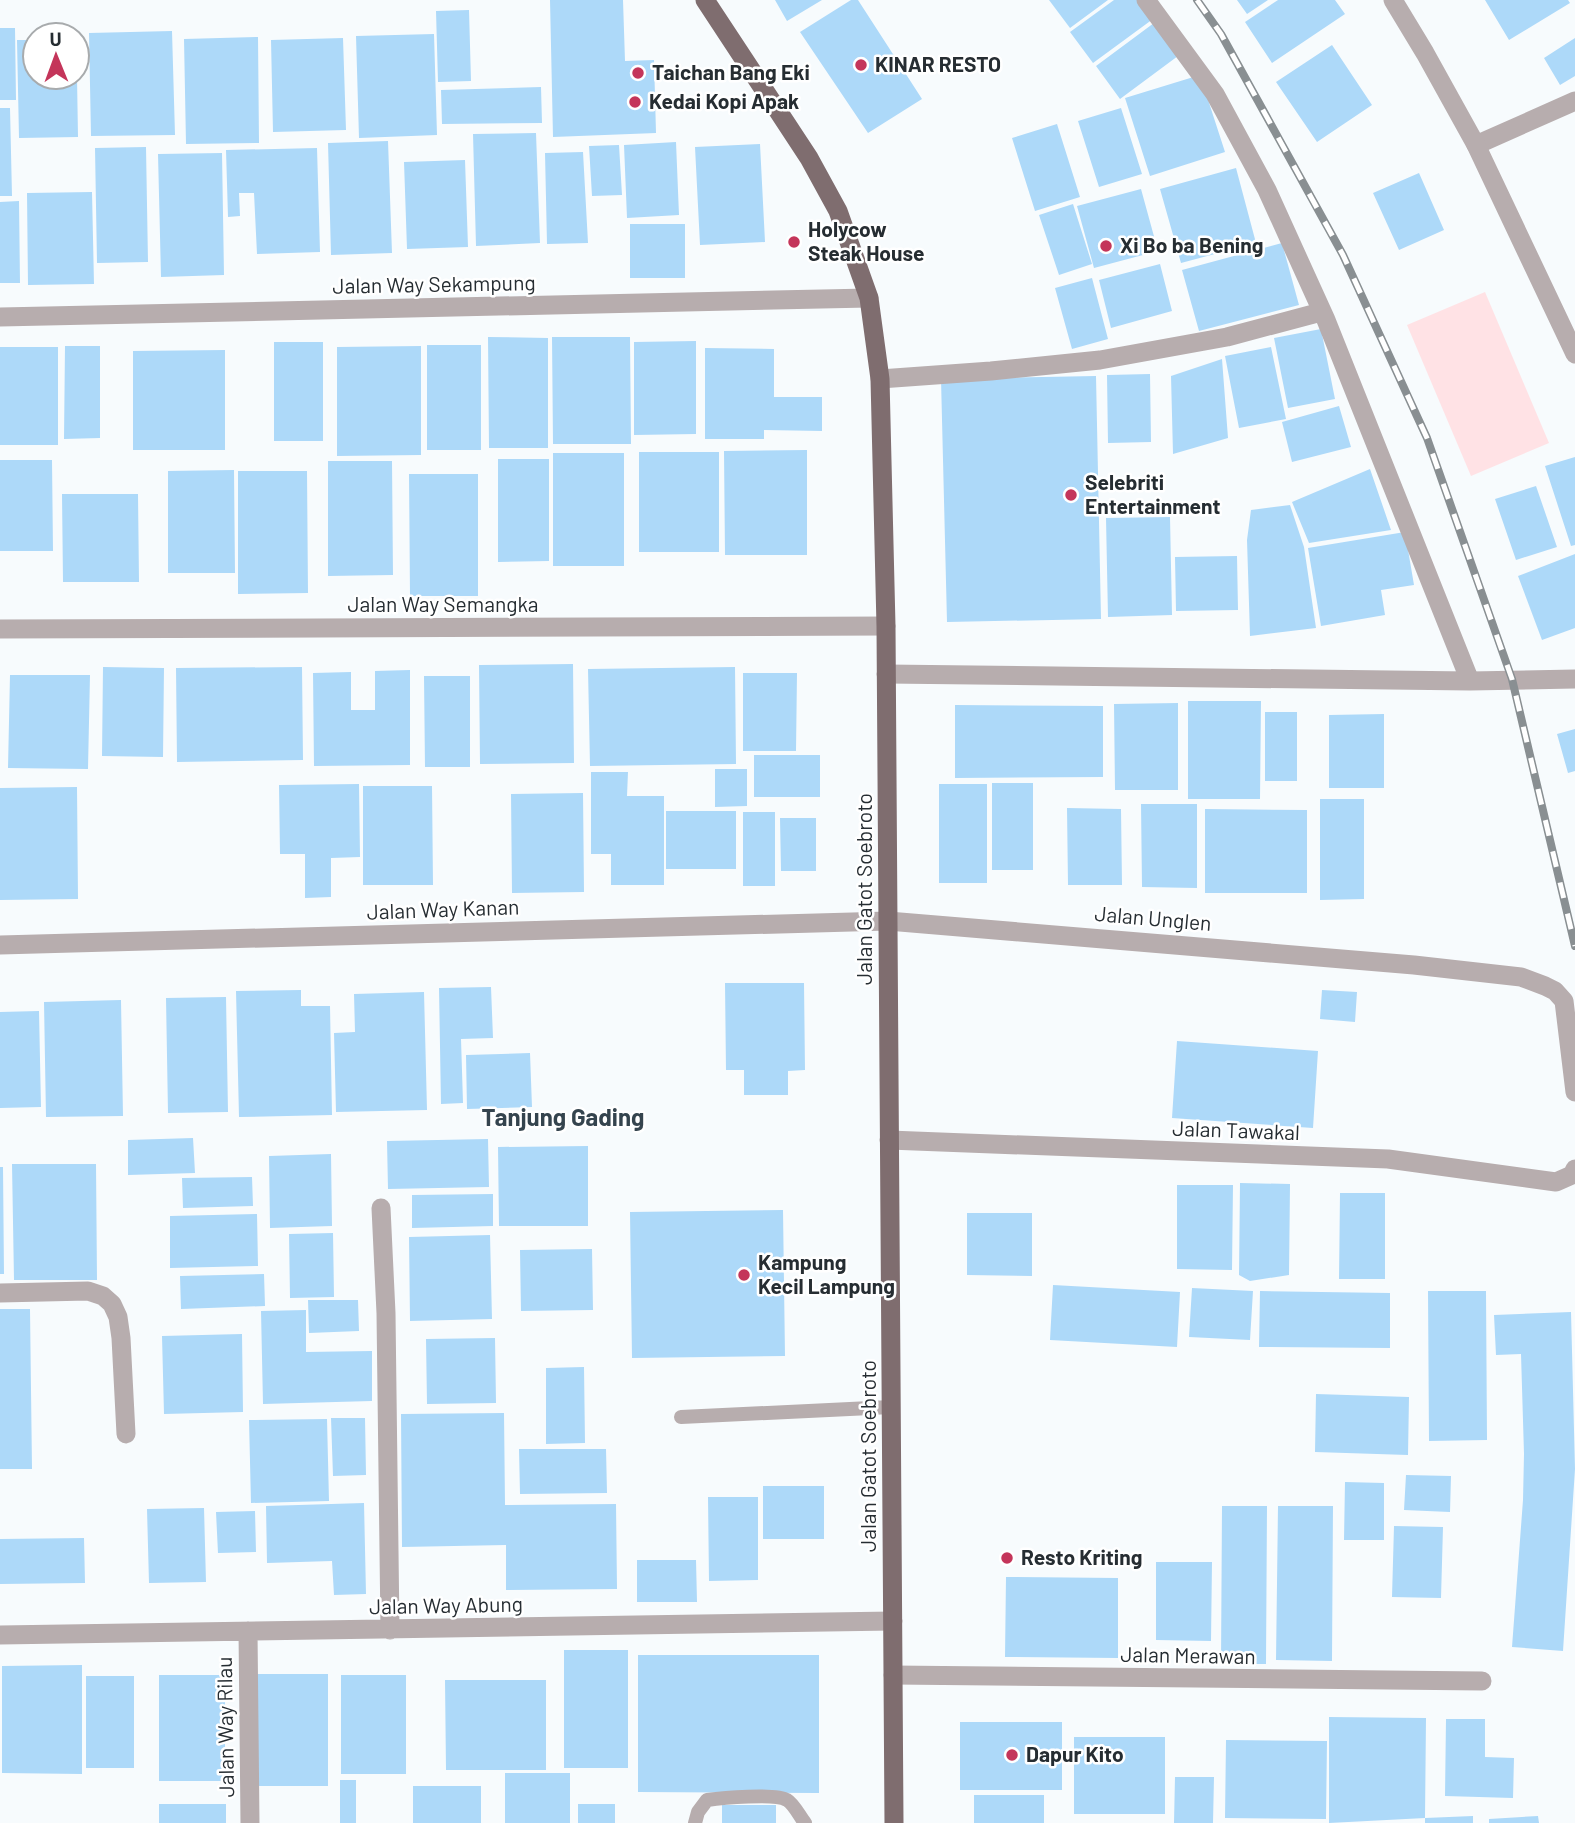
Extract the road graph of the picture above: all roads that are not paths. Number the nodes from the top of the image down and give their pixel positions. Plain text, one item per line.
1 (705, 0) edge
2 (1146, 0) edge
3 (1393, 0) edge
4 (1575, 101) edge
5 (1476, 145) junction
6 (869, 298) junction
7 (1321, 312) junction
8 (0, 317) edge
9 (1575, 354) edge
10 (880, 379) junction
11 (886, 626) junction
12 (0, 629) edge
13 (886, 674) junction
14 (1575, 679) edge
15 (1471, 681) junction
16 (888, 920) junction
17 (0, 944) edge
18 (1575, 1092) edge
19 (889, 1140) junction
20 (1575, 1169) edge
21 (381, 1208) dead end
22 (0, 1293) edge
23 (891, 1408) junction
24 (681, 1417) dead end
25 (126, 1434) dead end
26 (893, 1621) junction
27 (390, 1630) junction
28 (248, 1631) junction
29 (0, 1635) edge
30 (894, 1675) junction
31 (1482, 1681) dead end
32 (250, 1823) edge
33 (695, 1823) edge
34 (804, 1823) edge
35 (894, 1823) edge

1 - 6 main road, Jalan Gatot Soebroto
2 - 7 street
3 - 5 street
4 - 5 street
5 - 9 street
6 - 8 street, Jalan Way Sekampung
6 - 10 main road, Jalan Gatot Soebroto
7 - 10 street
7 - 15 street
10 - 11 main road, Jalan Gatot Soebroto
11 - 12 street, Jalan Way Semangka
11 - 13 main road, Jalan Gatot Soebroto
13 - 15 street
13 - 16 main road, Jalan Gatot Soebroto
14 - 15 street
16 - 17 street, Jalan Way Kanan
16 - 18 street, Jalan Unglen
16 - 19 main road, Jalan Gatot Soebroto
19 - 20 street, Jalan Tawakal
19 - 23 main road, Jalan Gatot Soebroto
21 - 27 street
22 - 25 street
23 - 24 lane
23 - 26 main road, Jalan Gatot Soebroto
26 - 27 street, Jalan Way Abung
26 - 30 main road, Jalan Gatot Soebroto
27 - 28 street, Jalan Way Abung
28 - 29 street, Jalan Way Abung
28 - 32 street, Jalan Way Rilau
30 - 31 street, Jalan Merawan
30 - 35 main road, Jalan Gatot Soebroto
33 - 34 lane

